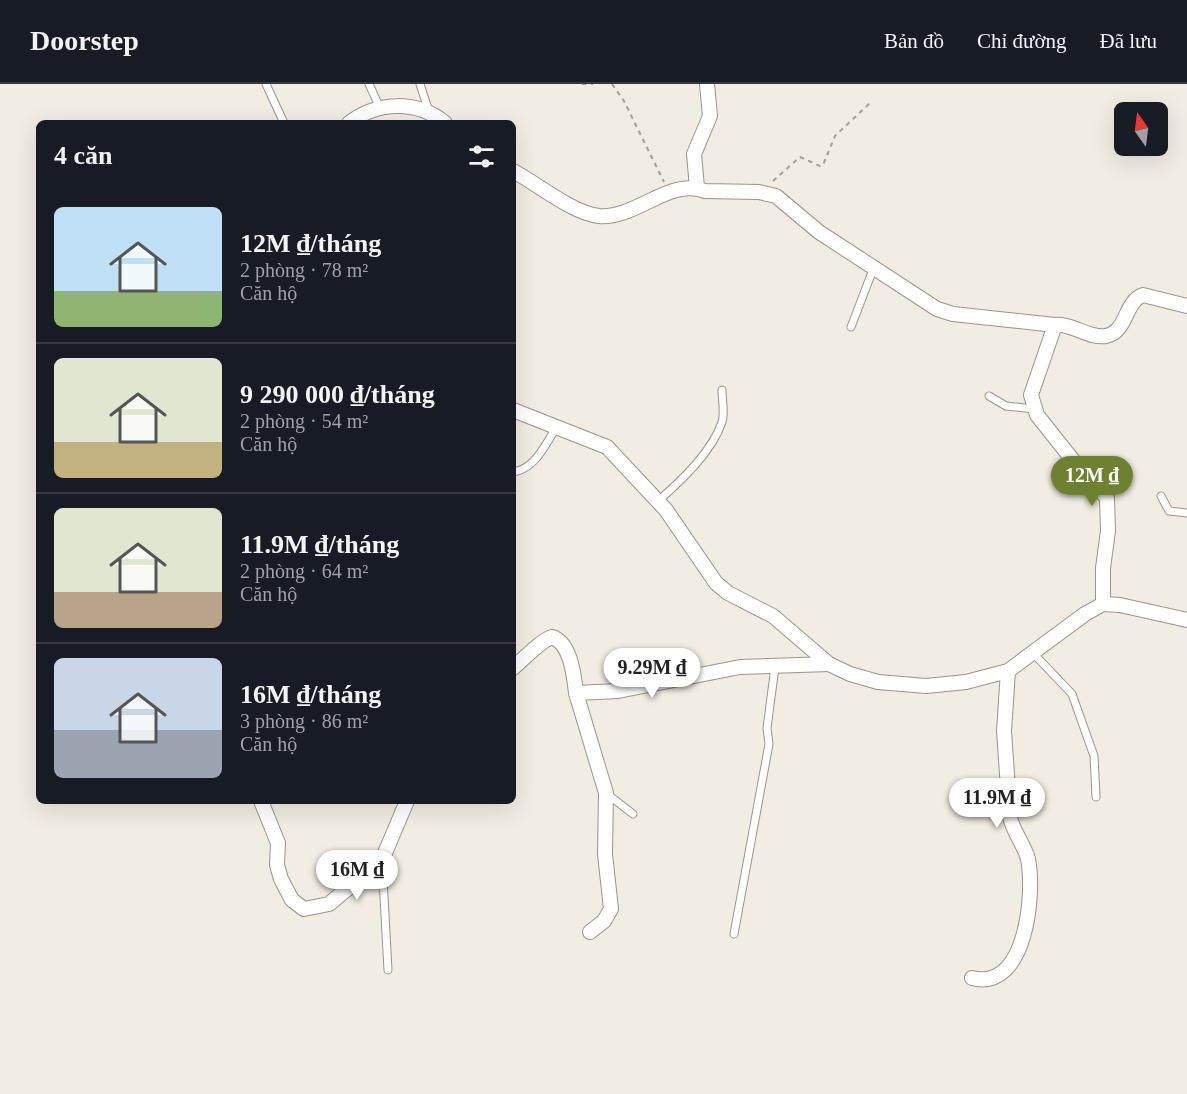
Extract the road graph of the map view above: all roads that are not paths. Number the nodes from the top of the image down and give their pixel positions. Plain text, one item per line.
1 (266, 84) edge
2 (369, 84) edge
3 (420, 84) edge
4 (706, 84) edge
5 (380, 108) junction
6 (429, 112) junction
7 (283, 120) edge
8 (355, 120) edge
9 (441, 120) edge
10 (516, 173) edge
11 (697, 188) junction
12 (874, 267) junction
13 (1187, 306) edge
14 (1055, 325) junction
15 (851, 327) dead end
16 (722, 390) dead end
17 (989, 396) dead end
18 (1034, 409) junction
19 (516, 411) edge
20 (556, 428) junction
21 (516, 471) edge
22 (1161, 496) dead end
23 (658, 501) junction
24 (1187, 513) edge
25 (1103, 604) junction
26 (1187, 620) edge
27 (1033, 653) junction
28 (630, 654) dead end
29 (829, 664) junction
30 (516, 666) edge
31 (775, 666) junction
32 (1008, 671) junction
33 (657, 683) junction
34 (576, 693) junction
35 (606, 793) junction
36 (1096, 798) dead end
37 (262, 804) edge
38 (406, 804) edge
39 (633, 814) dead end
40 (382, 860) junction
41 (590, 932) dead end
42 (734, 934) dead end
43 (388, 970) dead end
44 (972, 978) dead end

1 - 7 lane
2 - 5 lane
3 - 6 lane
4 - 11 street
5 - 6 street
5 - 8 street
6 - 9 street
10 - 11 street
11 - 12 street
12 - 14 street
12 - 15 lane
13 - 14 street
14 - 18 street
16 - 23 lane
17 - 18 lane
18 - 25 street
19 - 20 street
20 - 21 lane
20 - 23 street
22 - 24 lane
23 - 29 street
25 - 26 street
25 - 27 street
27 - 32 street
27 - 36 lane
28 - 33 lane
29 - 31 street
29 - 32 street
30 - 34 street
31 - 33 street
31 - 42 lane
32 - 44 street
33 - 34 street
34 - 35 street
35 - 39 lane
35 - 41 street
37 - 40 street
38 - 40 street
40 - 43 lane

